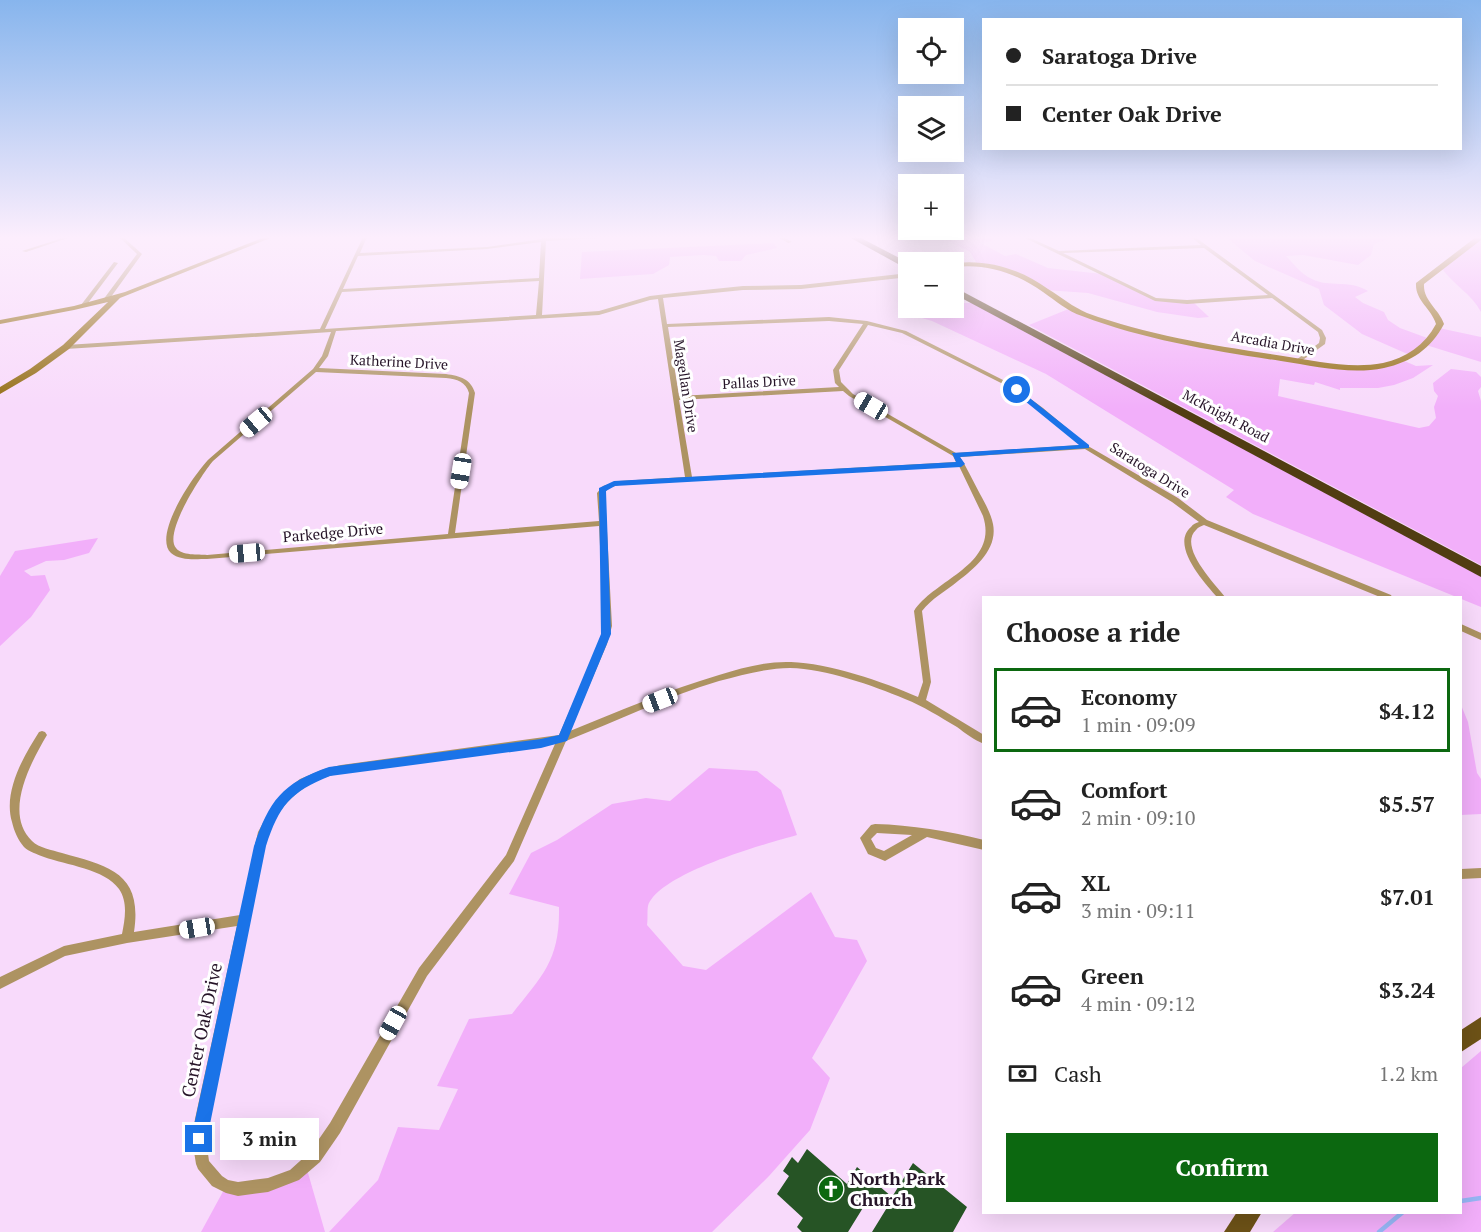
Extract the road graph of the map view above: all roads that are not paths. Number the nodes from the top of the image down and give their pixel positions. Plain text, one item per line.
1 (92, 294) edge
2 (110, 294) edge
3 (125, 294) edge
4 (338, 294) edge
5 (540, 294) edge
6 (683, 294) edge
7 (974, 294) edge
8 (1052, 294) edge
9 (1144, 294) edge
10 (1420, 294) edge
11 (964, 295) edge
12 (1274, 296) joint
13 (118, 297) junction
14 (660, 297) junction
15 (106, 300) junction
16 (83, 306) junction
17 (103, 311) junction
18 (539, 317) junction
19 (0, 322) edge
20 (867, 323) junction
21 (664, 326) junction
22 (321, 330) junction
23 (334, 330) junction
24 (66, 347) junction
25 (1298, 361) junction
26 (315, 370) junction
27 (843, 389) junction
28 (0, 391) edge
29 (676, 398) junction
30 (1086, 447) junction
31 (955, 455) junction
32 (961, 464) junction
33 (689, 479) junction
34 (1204, 522) junction
35 (602, 524) junction
36 (451, 536) junction
37 (1481, 565) edge
38 (1481, 572) edge
39 (1220, 596) edge
40 (1386, 596) edge
41 (1462, 628) edge
42 (1481, 638) edge
43 (921, 702) junction
44 (42, 735) dead end
45 (563, 738) junction
46 (982, 739) edge
47 (927, 832) junction
48 (982, 845) edge
49 (1481, 873) edge
50 (1462, 874) edge
51 (244, 920) junction
52 (127, 938) junction
53 (0, 983) edge
54 (1481, 1027) edge
55 (1462, 1041) edge
56 (1250, 1214) edge
57 (1236, 1232) edge

1 - 16 street
2 - 15 street
3 - 13 street
4 - 22 street
5 - 18 street
6 - 14 street
7 - 37 highway, McKnight Road
8 - 25 street, Arcadia Drive
9 - 12 street
10 - 25 street, Arcadia Drive
11 - 38 highway, McKnight Road
12 - 25 street
13 - 15 street
13 - 17 street
14 - 18 street
14 - 21 street, Magellan Drive
15 - 16 street
16 - 17 street
16 - 19 street
17 - 24 street
18 - 23 street
20 - 21 street, Saratoga Drive
20 - 27 street
20 - 30 street, Saratoga Drive
21 - 29 street, Magellan Drive
22 - 23 street
22 - 24 street
23 - 26 street, Parkedge Drive
24 - 28 street
26 - 36 street, Katherine Drive
26 - 36 street, Parkedge Drive
27 - 29 street, Pallas Drive
27 - 31 street
29 - 33 street, Magellan Drive
30 - 31 street
30 - 34 street, Saratoga Drive
31 - 32 street
32 - 33 street
32 - 43 street
33 - 35 street
34 - 39 street
34 - 40 street, Saratoga Drive
35 - 36 street, Parkedge Drive
35 - 45 street
41 - 42 street
43 - 45 street, Center Oak Drive
43 - 46 street, Center Oak Drive
44 - 52 street
45 - 51 street, Center Oak Drive
45 - 51 street, Center Oak Drive
47 - 47 street
47 - 48 street
49 - 50 street
51 - 52 street
52 - 53 street
54 - 55 main road
56 - 57 main road

